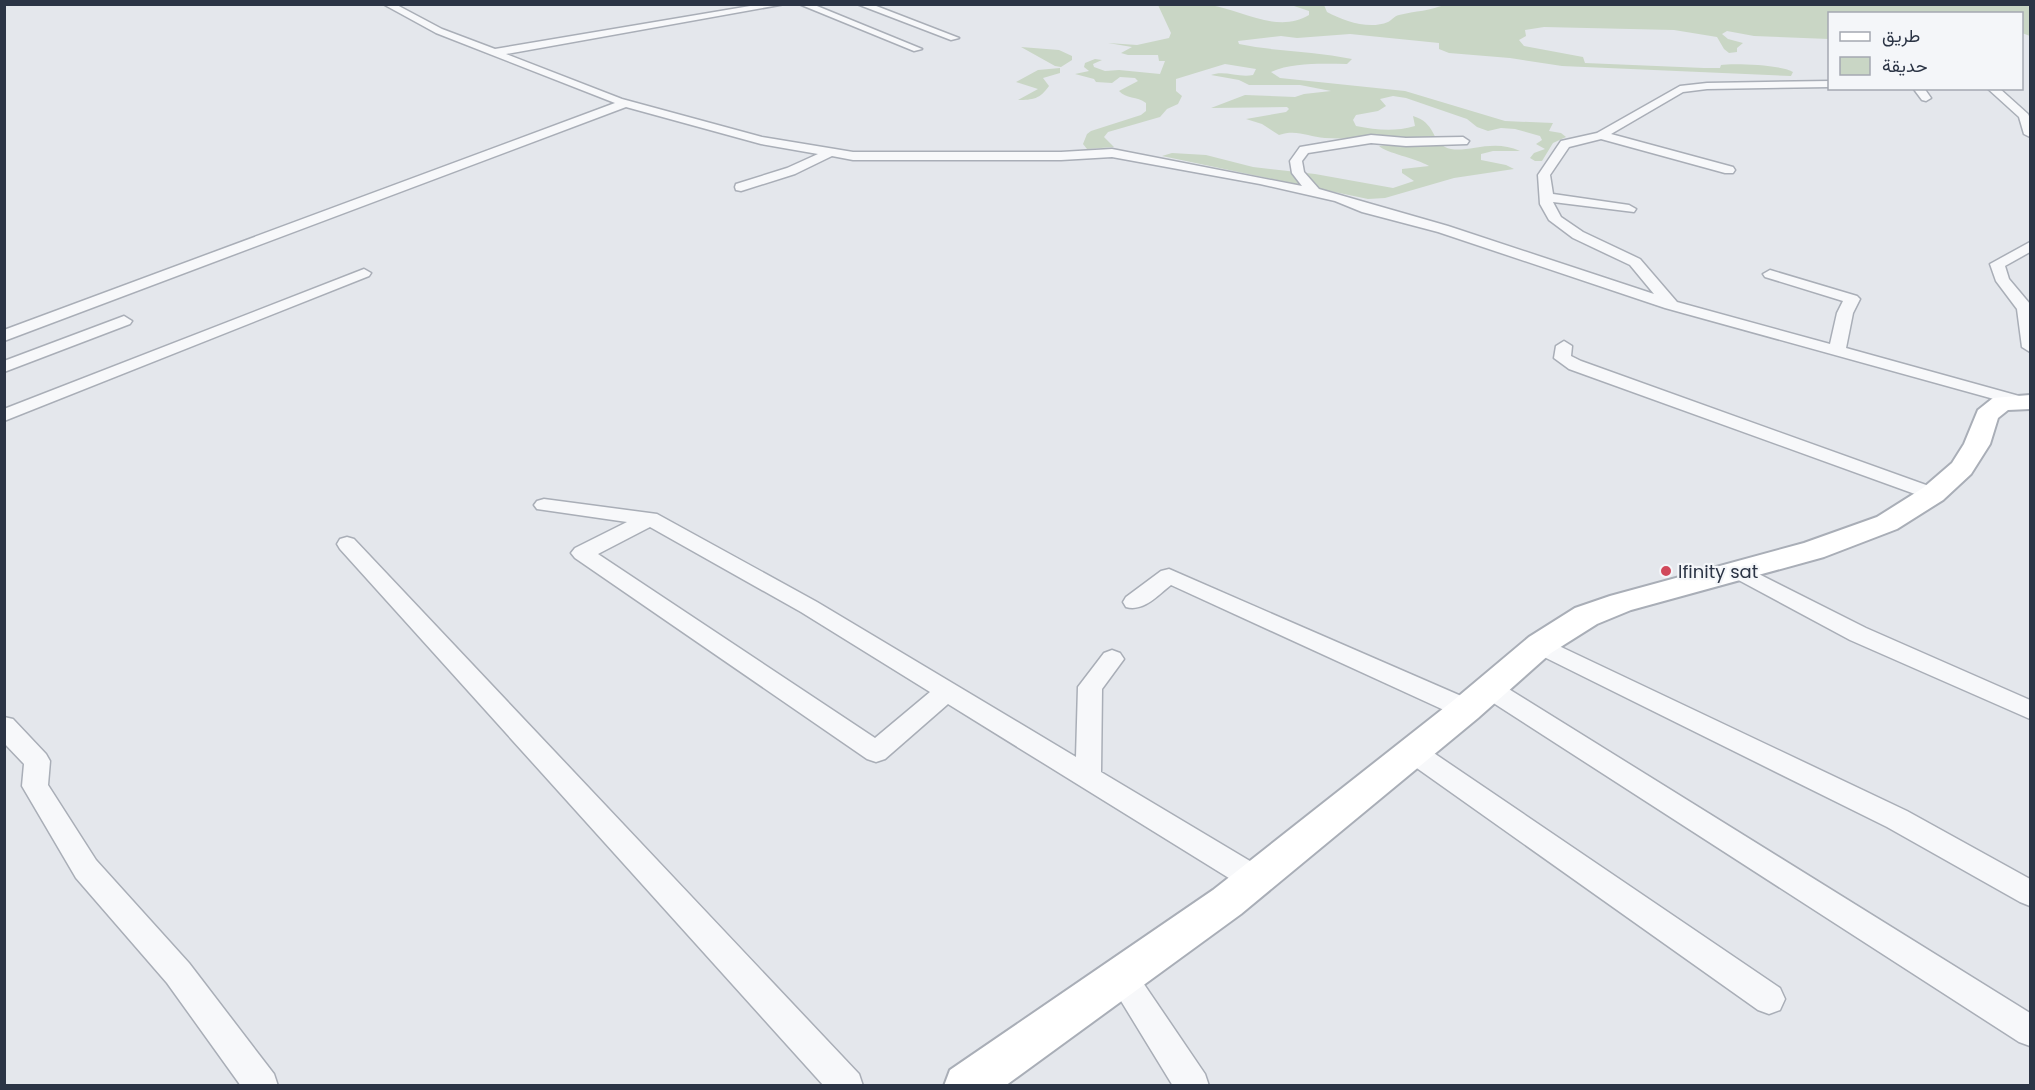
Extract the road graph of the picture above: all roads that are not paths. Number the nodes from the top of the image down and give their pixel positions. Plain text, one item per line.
1 (387, 4) edge
2 (781, 4) edge
3 (803, 4) edge
4 (861, 4) edge
5 (954, 38) dead end
6 (917, 49) dead end
7 (492, 53) junction
8 (1828, 84) edge
9 (1680, 89) junction
10 (1920, 90) edge
11 (1994, 90) edge
12 (1710, 97) dead end
13 (1926, 98) dead end
14 (626, 103) junction
15 (2031, 134) edge
16 (1601, 135) junction
17 (1463, 141) dead end
18 (829, 153) junction
19 (1729, 170) dead end
20 (741, 187) dead end
21 (1314, 192) junction
22 (1546, 197) junction
23 (1629, 209) dead end
24 (2031, 246) edge
25 (364, 273) dead end
26 (1770, 274) dead end
27 (1671, 305) junction
28 (124, 321) dead end
29 (4, 336) edge
30 (1564, 346) dead end
31 (2031, 347) edge
32 (1837, 351) junction
33 (4, 367) edge
34 (2029, 403) edge
35 (4, 416) edge
36 (1933, 494) junction
37 (543, 505) dead end
38 (650, 519) junction
39 (347, 544) dead end
40 (1739, 571) junction
41 (1134, 602) dead end
42 (1540, 645) junction
43 (1112, 659) dead end
44 (947, 691) junction
45 (1478, 699) junction
46 (2031, 710) edge
47 (4, 726) edge
48 (1413, 752) junction
49 (1088, 777) junction
50 (1255, 879) junction
51 (2031, 893) edge
52 (1122, 978) junction
53 (1769, 999) dead end
54 (2031, 1031) edge
55 (262, 1086) edge
56 (847, 1086) edge
57 (966, 1086) edge
58 (1193, 1086) edge

1 - 7 street
2 - 7 street
3 - 6 street
4 - 5 street
7 - 14 street
8 - 9 street
9 - 12 street
9 - 16 street
10 - 13 street
11 - 15 street
14 - 18 street
14 - 29 street
16 - 19 street
16 - 22 street
17 - 21 street
18 - 20 street
18 - 21 street
21 - 27 street
22 - 23 street
22 - 27 street
24 - 31 street
25 - 35 street
26 - 32 street
27 - 32 street
28 - 33 street
30 - 36 street
32 - 34 street
34 - 36 street
36 - 40 street
37 - 38 street
38 - 44 street
38 - 44 street
39 - 56 street
40 - 42 street
40 - 46 street
41 - 45 street
42 - 45 street
42 - 51 street
43 - 49 street
44 - 49 street
45 - 48 street
45 - 54 street
47 - 55 street
48 - 50 street
48 - 53 street
49 - 50 street
50 - 52 street
52 - 57 street
52 - 58 street

